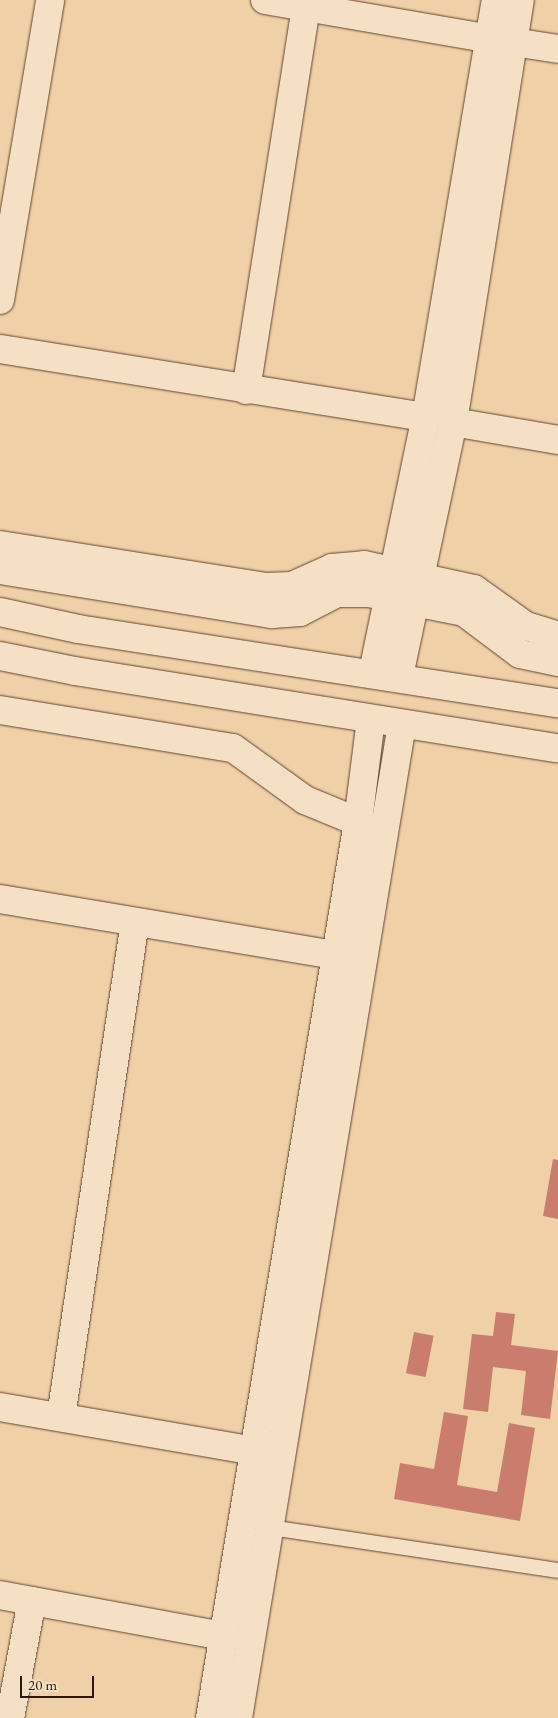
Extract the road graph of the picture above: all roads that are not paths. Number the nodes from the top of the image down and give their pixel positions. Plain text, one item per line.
1 (50, 0) edge
2 (265, 0) edge
3 (496, 0) edge
4 (520, 0) edge
5 (306, 7) junction
6 (502, 40) junction
7 (558, 49) edge
8 (0, 300) edge
9 (0, 349) edge
10 (246, 390) junction
11 (426, 417) junction
12 (453, 422) junction
13 (558, 440) edge
14 (0, 545) edge
15 (32, 563) junction
16 (0, 570) edge
17 (405, 586) junction
18 (0, 612) edge
19 (78, 629) junction
20 (558, 636) edge
21 (0, 651) edge
22 (0, 656) edge
23 (558, 662) edge
24 (75, 671) junction
25 (386, 674) junction
26 (558, 703) edge
27 (0, 710) edge
28 (372, 719) junction
29 (402, 724) junction
30 (558, 748) edge
31 (358, 822) junction
32 (385, 833) junction
33 (0, 899) edge
34 (135, 923) junction
35 (348, 957) junction
36 (0, 1407) edge
37 (61, 1417) junction
38 (254, 1451) junction
39 (242, 1522) junction
40 (269, 1527) junction
41 (558, 1570) edge
42 (0, 1595) edge
43 (32, 1601) junction
44 (224, 1636) junction
45 (10, 1718) edge
46 (210, 1718) edge
47 (238, 1718) edge

1 - 8 street
2 - 5 street
3 - 6 street
4 - 6 street
5 - 6 street
5 - 10 street
6 - 7 street
6 - 11 street
6 - 12 street
9 - 10 street
10 - 11 street
11 - 17 street
12 - 13 street
12 - 17 street
14 - 15 street
15 - 16 street
15 - 17 street
17 - 20 street
17 - 23 street
17 - 25 street
18 - 19 street
18 - 21 street
19 - 24 street
19 - 25 street
22 - 24 street
24 - 28 street
25 - 26 street
27 - 31 street
28 - 29 street
28 - 31 street
29 - 30 street
29 - 32 street
31 - 32 street
31 - 35 street
32 - 35 street
33 - 34 street
34 - 35 street
34 - 37 street
35 - 38 street
35 - 40 street
36 - 37 street
37 - 38 street
38 - 39 street
39 - 40 lane
39 - 44 street
40 - 41 lane
40 - 47 street
42 - 43 street
43 - 44 street
43 - 45 street
44 - 46 street

